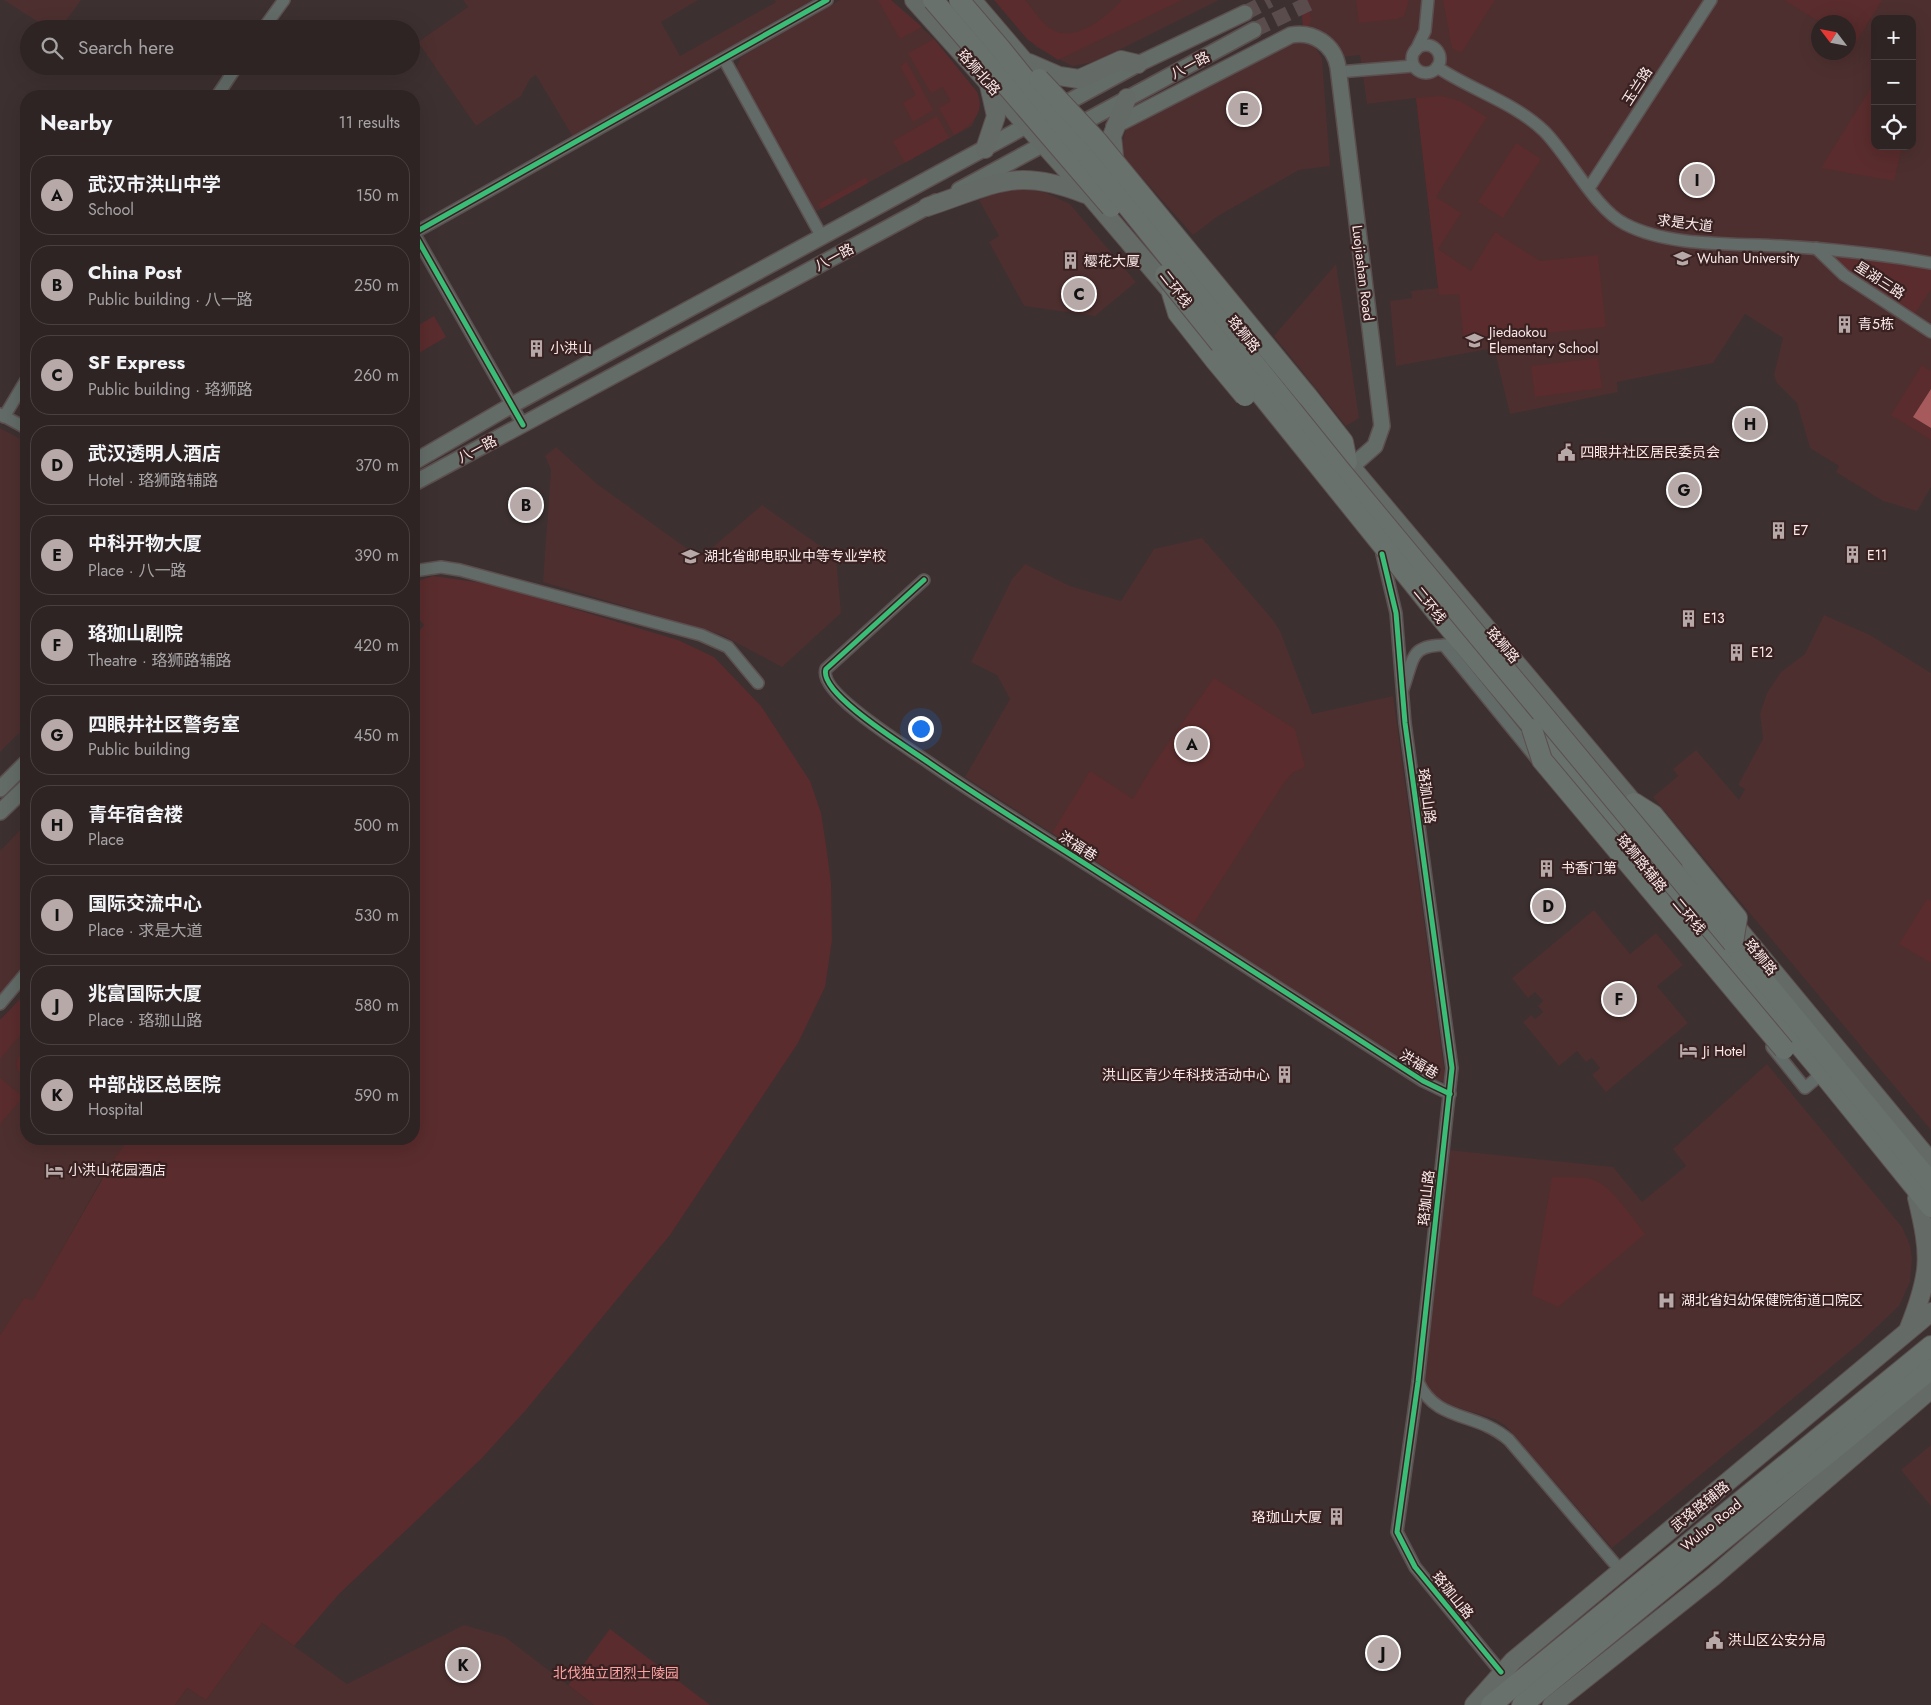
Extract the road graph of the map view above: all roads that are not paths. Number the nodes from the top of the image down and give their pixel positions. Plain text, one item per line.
1 (284, 0) edge
2 (827, 0) edge
3 (914, 0) edge
4 (933, 0) edge
5 (958, 0) edge
6 (972, 0) edge
7 (1428, 0) edge
8 (1711, 0) edge
9 (1245, 13) tunnel mouth
10 (270, 20) edge
11 (1254, 30) tunnel mouth
12 (1425, 31) junction
13 (1429, 46) junction
14 (1001, 49) junction
15 (1414, 58) junction
16 (724, 59) junction
17 (1026, 62) junction
18 (1138, 64) junction
19 (1437, 68) junction
20 (1338, 70) junction
21 (231, 75) edge
22 (988, 82) junction
23 (221, 90) edge
24 (1127, 98) junction
25 (1061, 106) junction
26 (1026, 125) junction
27 (1077, 126) junction
28 (1114, 126) junction
29 (1043, 145) junction
30 (985, 148) junction
31 (1117, 174) junction
32 (1589, 188) junction
33 (1090, 196) junction
34 (927, 207) junction
35 (420, 230) edge
36 (822, 237) junction
37 (420, 244) edge
38 (1816, 248) junction
39 (1931, 263) edge
40 (1172, 293) junction
41 (1929, 326) edge
42 (20, 389) edge
43 (512, 405) junction
44 (2, 415) edge
45 (20, 425) edge
46 (523, 425) junction
47 (420, 459) edge
48 (1349, 465) junction
49 (420, 480) edge
50 (1382, 554) junction
51 (420, 570) edge
52 (924, 580) dead end
53 (1438, 614) junction
54 (1450, 645) junction
55 (758, 684) dead end
56 (1402, 694) junction
57 (1532, 729) junction
58 (20, 769) edge
59 (0, 789) edge
60 (20, 793) edge
61 (1634, 803) junction
62 (0, 812) edge
63 (1733, 943) junction
64 (20, 980) edge
65 (0, 1004) edge
66 (1818, 1077) junction
67 (1450, 1094) junction
68 (1931, 1162) edge
69 (1931, 1183) edge
70 (1924, 1203) edge
71 (1931, 1216) edge
72 (1929, 1315) edge
73 (1906, 1334) junction
74 (1931, 1346) edge
75 (1931, 1369) edge
76 (1418, 1382) junction
77 (1931, 1389) edge
78 (1621, 1571) junction
79 (1502, 1672) junction
80 (1474, 1705) edge
81 (1491, 1705) edge
82 (1522, 1705) edge
83 (1552, 1705) edge

1 - 10 street
2 - 16 street
3 - 22 main road, 珞狮北路
4 - 53 highway, 二环线, bridge
5 - 14 highway, 二环线, bridge
6 - 17 main road
7 - 12 street
8 - 32 street, 玉兰路
9 - 18 main road, 八一路
11 - 24 main road, 八一路
12 - 13 street
12 - 15 street
13 - 15 street
13 - 19 street
14 - 48 highway, bridge
14 - 63 highway, 二环线, bridge
15 - 19 street
15 - 20 street
16 - 35 street
16 - 36 street
17 - 18 main road
17 - 25 main road
18 - 25 main road, 八一路
19 - 32 street, 求是大道
20 - 28 main road
20 - 48 main road, Luojiashan Road
21 - 23 street
22 - 26 main road, 珞狮北路
22 - 30 main road
24 - 27 main road, 八一路
24 - 28 main road
25 - 26 main road, 八一路
25 - 27 main road
26 - 29 main road, 珞狮北路
26 - 30 main road, 八一路
27 - 29 main road, 八一路
27 - 31 main road, 珞狮路
28 - 31 main road
29 - 33 main road
29 - 34 main road, 八一路
30 - 36 main road, 八一路
31 - 48 main road, 珞狮路
32 - 38 street, 求是大道
33 - 34 main road
33 - 40 main road
34 - 46 main road, 八一路
36 - 43 main road, 八一路
37 - 43 street
38 - 39 street, 求是大道
38 - 41 street, 星湖三路
40 - 50 main road
40 - 53 highway, bridge
42 - 44 street
43 - 46 street
43 - 47 main road, 八一路
44 - 45 street
46 - 49 main road, 八一路
48 - 61 main road, 珞狮路
50 - 54 main road
50 - 56 street
51 - 55 street
52 - 67 street, 洪福巷
53 - 57 highway, 二环线
54 - 56 street, 珞珈山路
54 - 66 main road
56 - 67 street, 珞珈山路
57 - 66 highway, bridge
57 - 70 highway, 二环线
58 - 59 main road
60 - 62 main road
61 - 63 highway, bridge
61 - 68 main road, 珞狮路
63 - 69 highway, 二环线
64 - 65 street
66 - 70 main road
67 - 76 street, 珞珈山路
70 - 71 main road
70 - 73 main road
72 - 73 main road, 武珞路辅路
73 - 78 main road, 武珞路辅路
74 - 81 highway, Wuluo Road
75 - 82 highway, Wuluo Road
76 - 78 street
76 - 79 street, 珞珈山路
77 - 83 main road
78 - 79 main road, 武珞路辅路
79 - 80 main road, 武珞路辅路

